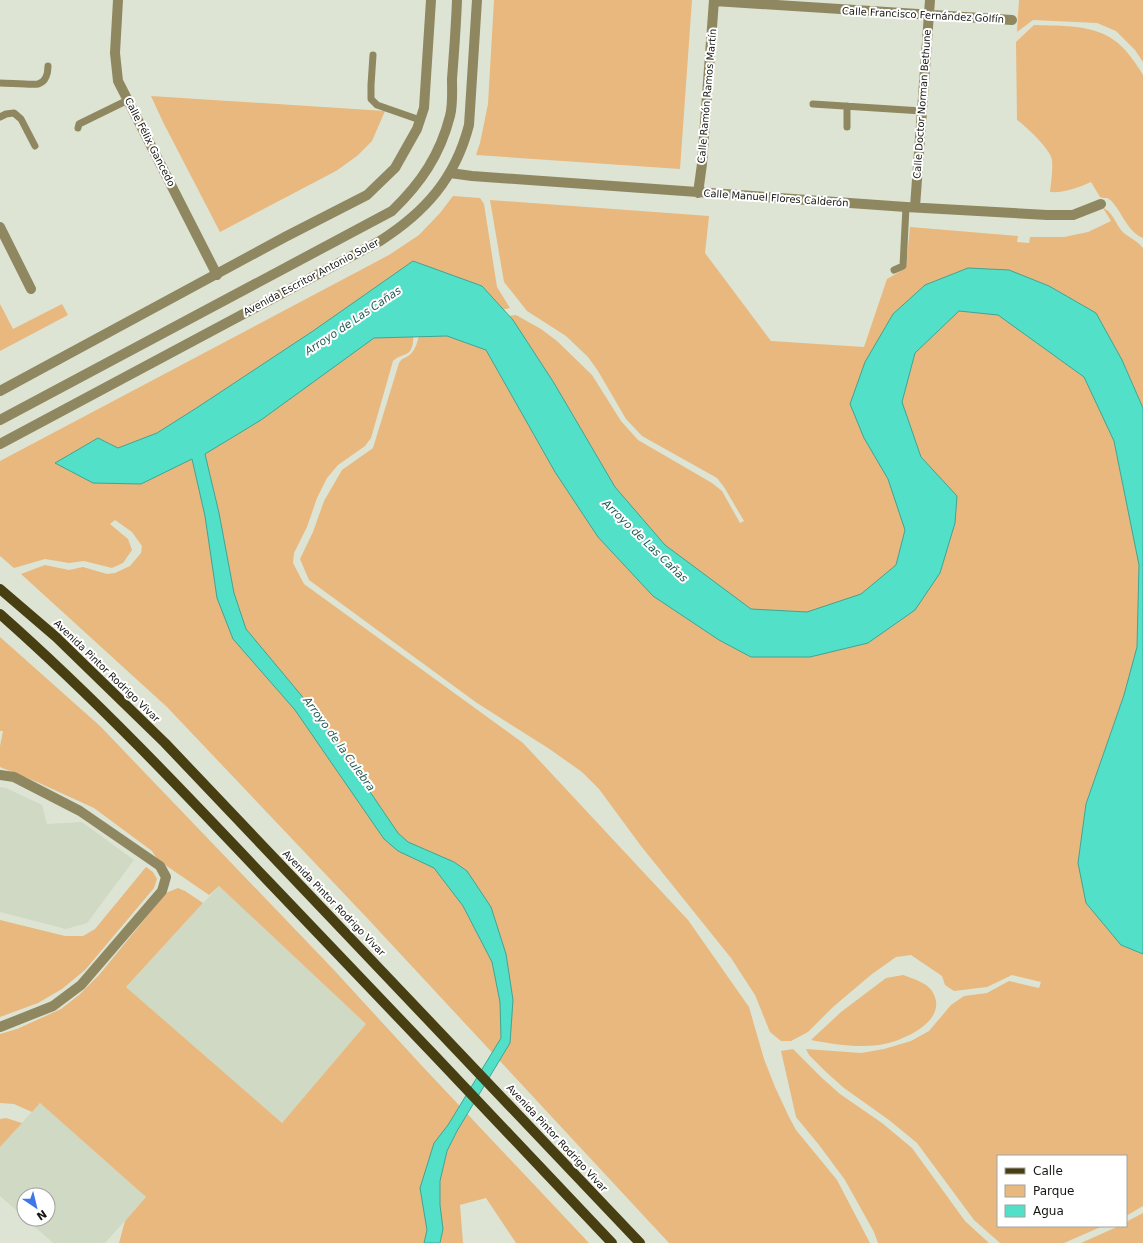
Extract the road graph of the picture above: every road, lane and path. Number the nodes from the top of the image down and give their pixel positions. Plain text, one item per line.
1 (118, 0) edge
2 (430, 0) edge
3 (457, 0) edge
4 (477, 0) edge
5 (930, 0) edge
6 (714, 1) edge
7 (928, 15) junction
8 (1012, 20) dead end
9 (373, 55) dead end
10 (48, 66) dead end
11 (0, 83) edge
12 (128, 100) junction
13 (813, 104) dead end
14 (847, 106) junction
15 (922, 112) junction
16 (0, 117) edge
17 (420, 120) junction
18 (78, 128) dead end
19 (847, 128) dead end
20 (35, 146) dead end
21 (450, 173) junction
22 (698, 192) junction
23 (1101, 204) dead end
24 (911, 207) junction
25 (0, 227) edge
26 (894, 270) dead end
27 (217, 275) junction
28 (30, 289) dead end
29 (0, 391) edge
30 (0, 420) edge
31 (0, 444) edge
32 (0, 589) edge
33 (0, 614) edge
34 (0, 775) edge
35 (0, 1027) edge
36 (612, 1243) edge
37 (640, 1243) edge

1 - 12 street, Calle Félix Gancedo
2 - 17 street
3 - 30 street, Avenida Escritor Antonio Soler
4 - 21 street, Avenida Escritor Antonio Soler
5 - 7 street, Calle Doctor Norman Bethune
6 - 7 street, Calle Francisco Fernández Golfín
6 - 22 street, Calle Ramón Ramos Martín
7 - 8 street, Calle Francisco Fernández Golfín
7 - 15 street, Calle Doctor Norman Bethune
9 - 17 lane
10 - 11 lane
12 - 18 lane
12 - 27 street, Calle Félix Gancedo
13 - 14 lane
14 - 15 lane
14 - 19 lane
15 - 24 street, Calle Doctor Norman Bethune
16 - 20 lane
17 - 27 street
21 - 22 street, Calle Manuel Flores Calderón
21 - 31 street, Avenida Escritor Antonio Soler
22 - 24 street, Calle Manuel Flores Calderón
23 - 24 street, Calle Manuel Flores Calderón
24 - 26 lane
25 - 28 street
27 - 29 street
32 - 37 main road, Avenida Pintor Rodrigo Vivar
33 - 36 main road
34 - 35 street

